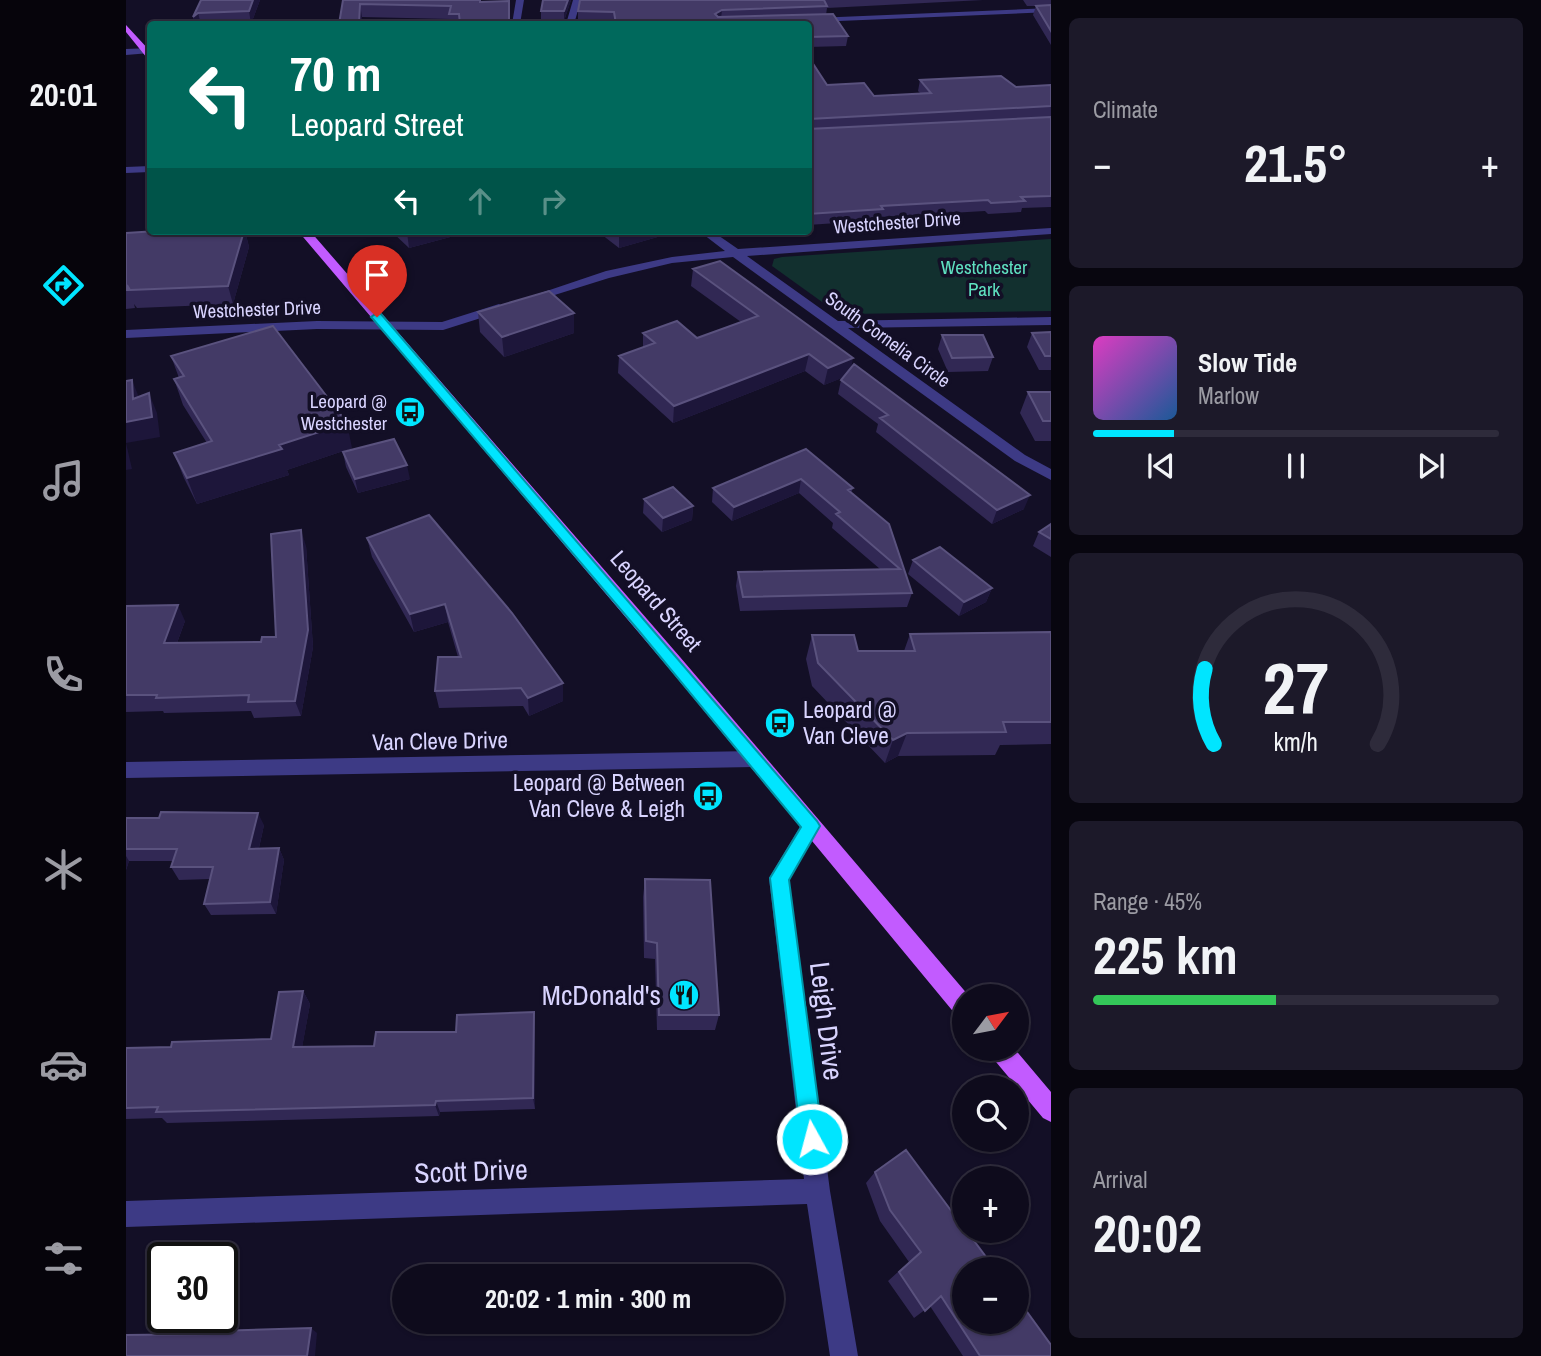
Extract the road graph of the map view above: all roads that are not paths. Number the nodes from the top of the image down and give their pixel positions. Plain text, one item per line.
1 (520, 0) edge
2 (577, 0) edge
3 (1051, 10) edge
4 (516, 21) edge
5 (571, 21) edge
6 (803, 21) edge
7 (126, 27) edge
8 (147, 50) edge
9 (126, 52) edge
10 (147, 52) edge
11 (147, 169) edge
12 (126, 170) edge
13 (1051, 231) edge
14 (307, 235) edge
15 (710, 235) edge
16 (735, 253) junction
17 (1051, 321) edge
18 (834, 325) junction
19 (385, 327) junction
20 (126, 334) edge
21 (1051, 475) edge
22 (754, 759) junction
23 (126, 770) edge
24 (811, 826) junction
25 (952, 993) edge
26 (1010, 1061) edge
27 (1051, 1110) edge
28 (818, 1191) junction
29 (126, 1214) edge
30 (844, 1356) edge

1 - 4 street
2 - 5 street
3 - 6 street
7 - 8 main road
9 - 10 street
11 - 12 street
13 - 16 street, Westchester Drive
14 - 19 main road, Leopard Street
15 - 16 street, South Cornelia Circle
16 - 18 street, South Cornelia Circle
16 - 19 street, Westchester Drive
17 - 18 street
18 - 21 street, South Cornelia Circle
19 - 20 street, Westchester Drive
19 - 22 main road, Leopard Street
22 - 23 street, Van Cleve Drive
22 - 24 main road, Leopard Street
24 - 25 main road, Leopard Street
24 - 28 street, Leigh Drive
26 - 27 main road
28 - 29 street, Scott Drive
28 - 30 street, Leigh Drive

